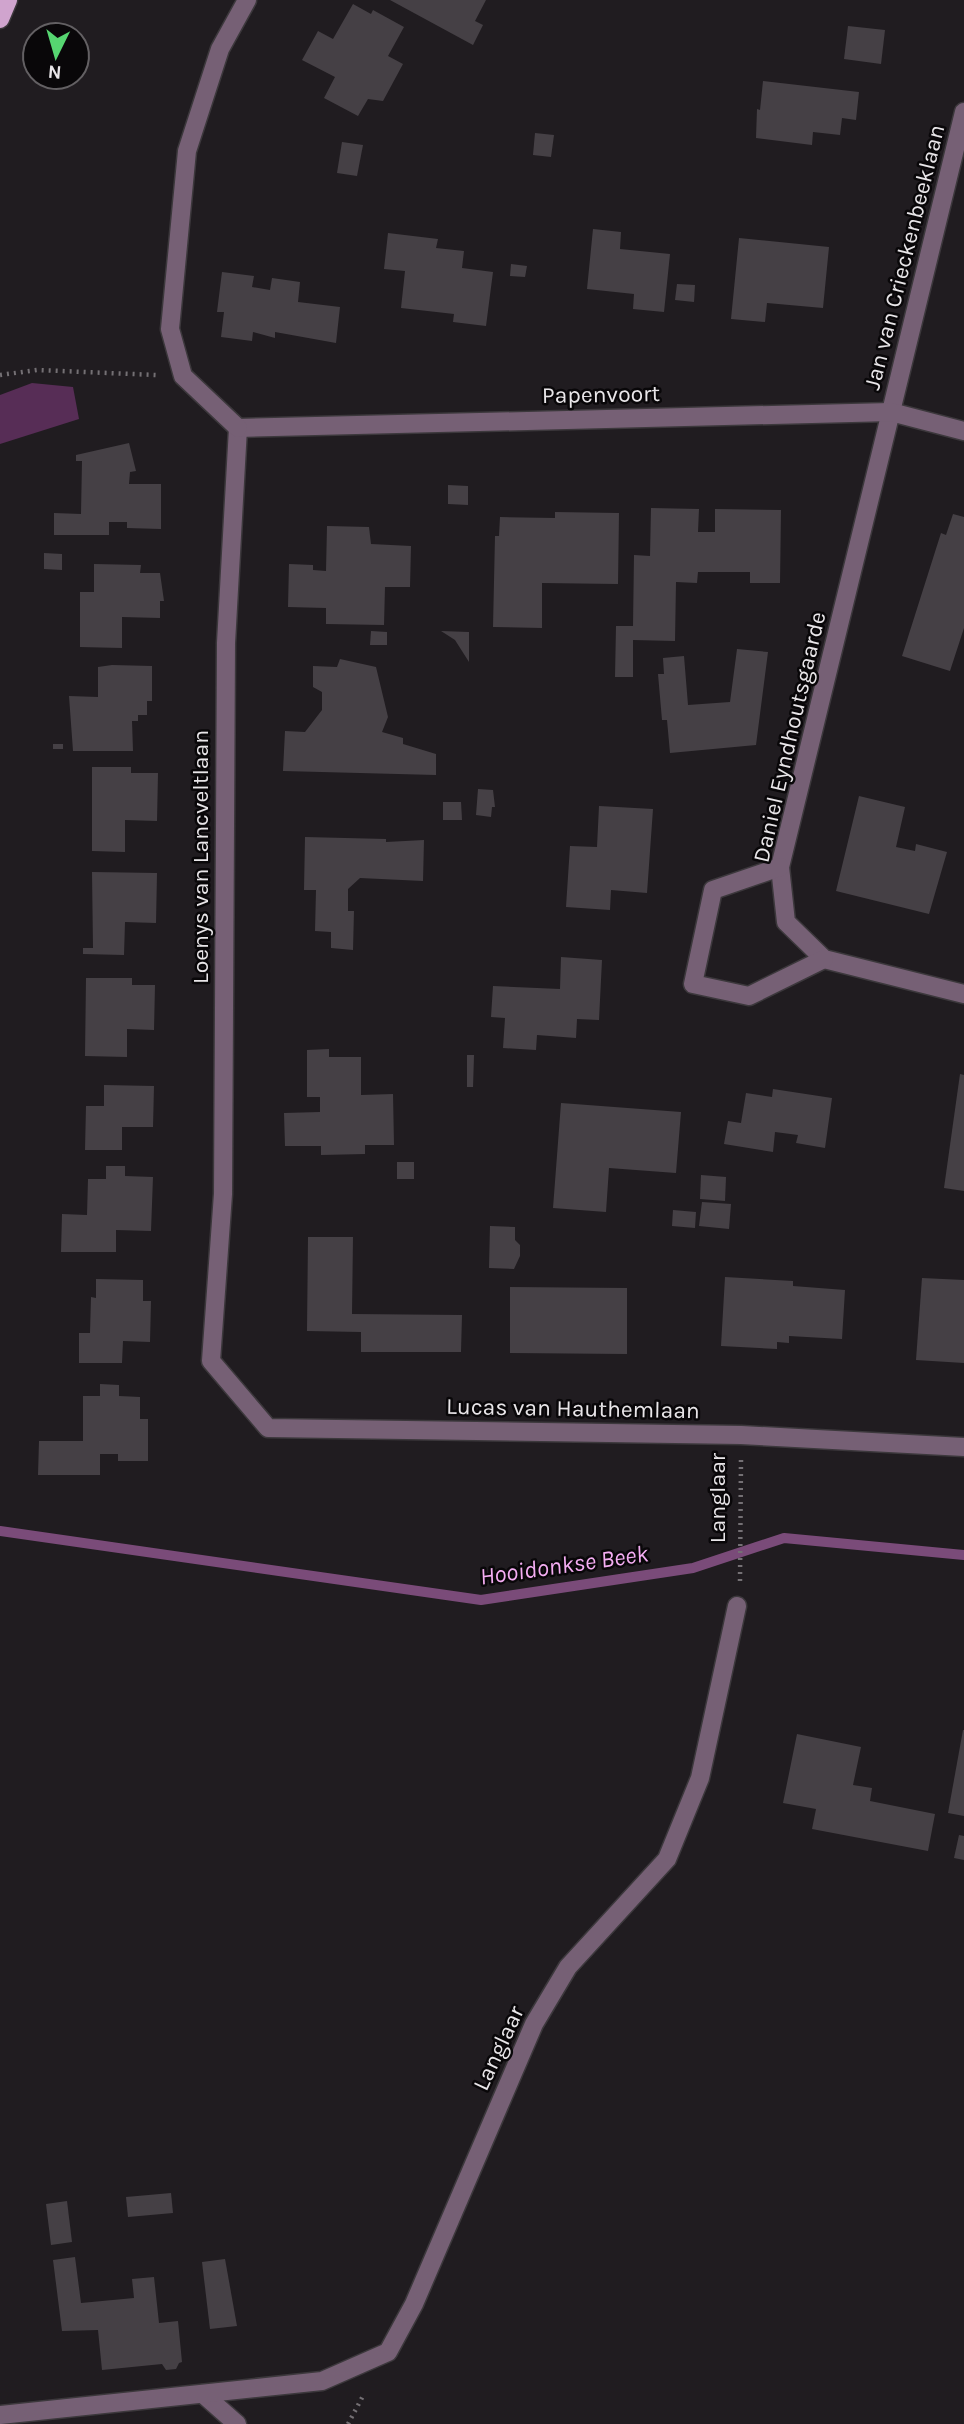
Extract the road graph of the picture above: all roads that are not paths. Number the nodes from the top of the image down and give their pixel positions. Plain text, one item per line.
1 (6, 0) edge
2 (247, 0) edge
3 (0, 7) edge
4 (0, 19) edge
5 (964, 112) edge
6 (891, 412) junction
7 (238, 428) junction
8 (964, 431) edge
9 (780, 867) junction
10 (824, 959) junction
11 (964, 994) edge
12 (211, 1361) joint
13 (964, 1447) edge
14 (737, 1606) dead end
15 (203, 2394) junction
16 (0, 2415) edge
17 (237, 2424) edge

1 - 3 main road
1 - 4 main road
2 - 7 street
5 - 6 street, Jan van Crieckenbeeklaan
6 - 7 street, Papenvoort
6 - 8 street, Papenvoort
6 - 9 street, Daniel Eyndhoutsgaarde
7 - 12 street, Loenys van Lancveltlaan
9 - 10 street, Daniel Eyndhoutsgaarde
9 - 10 street
10 - 11 street
12 - 13 street, Lucas van Hauthemlaan
14 - 15 street, Langlaar
15 - 16 street, Langlaar
15 - 17 street

